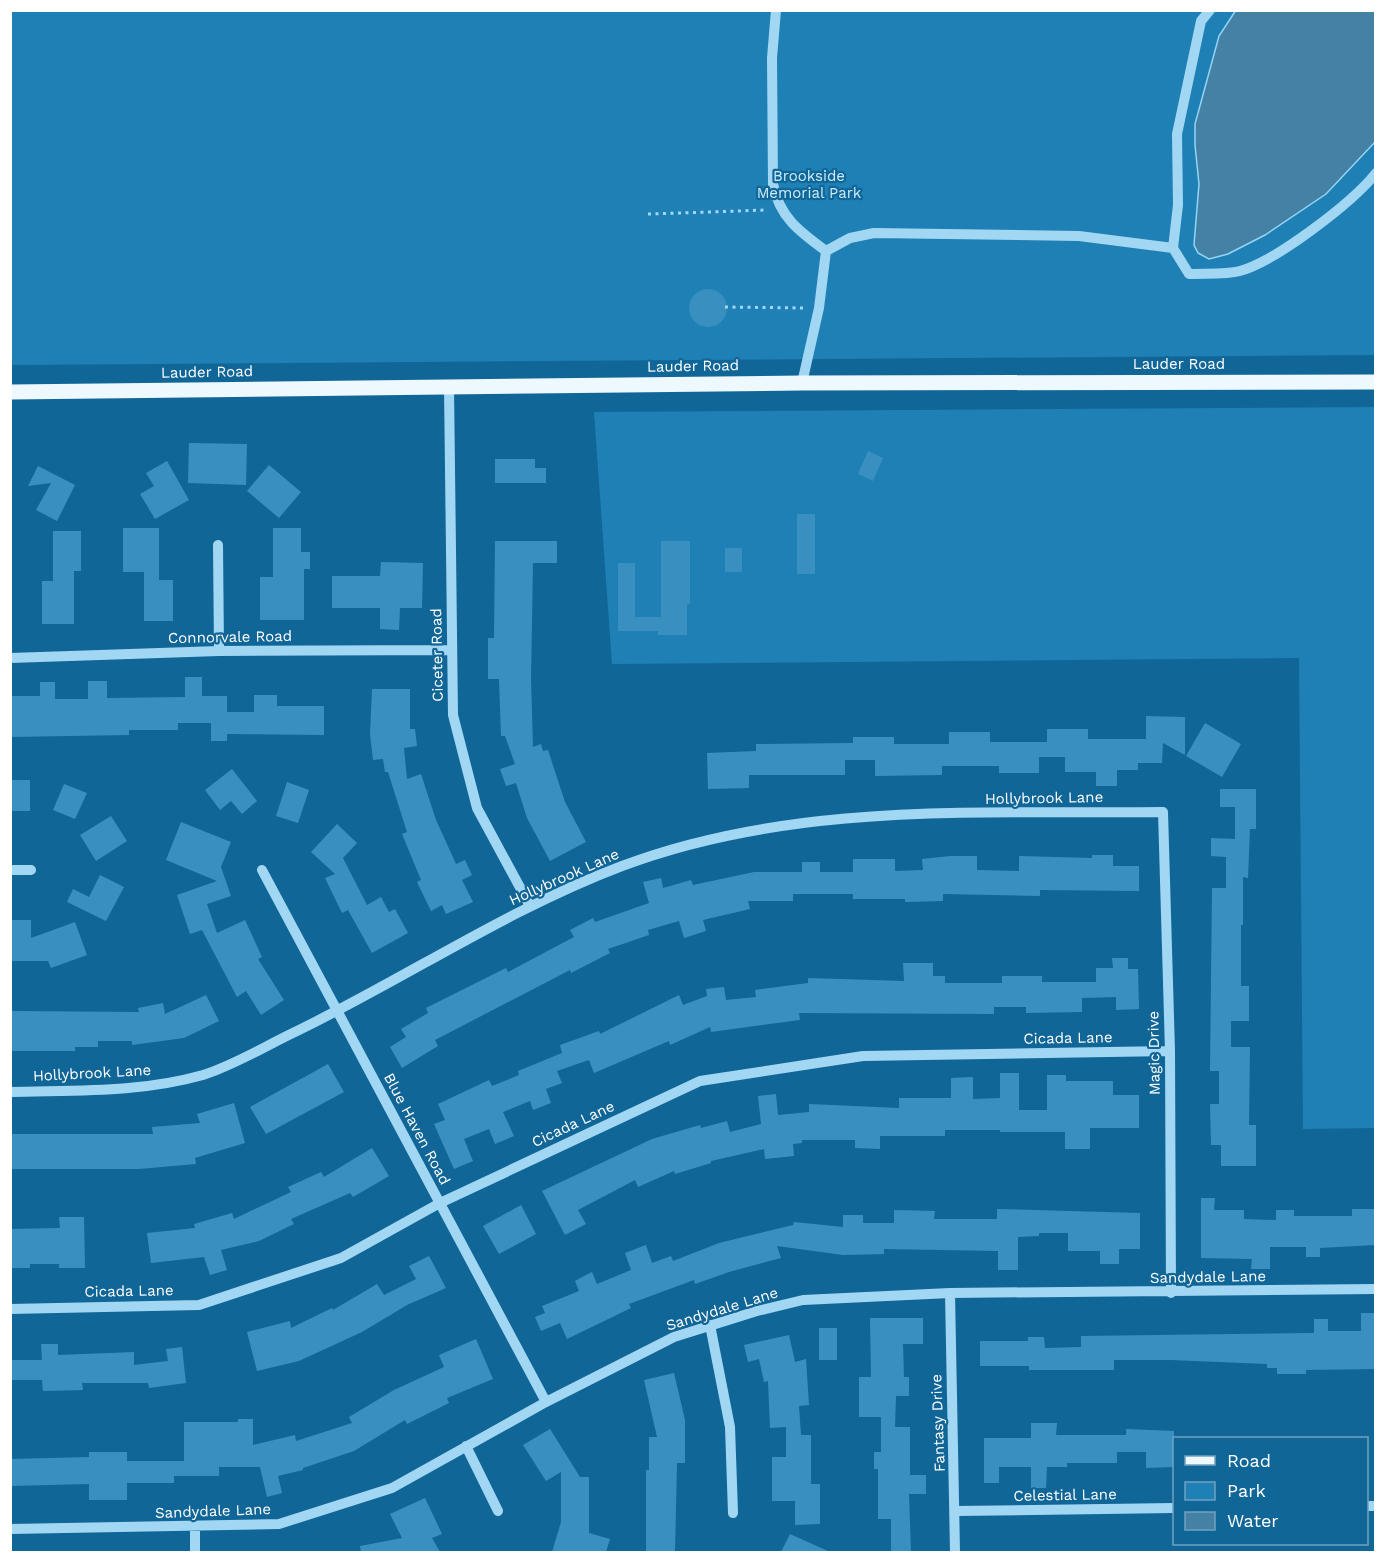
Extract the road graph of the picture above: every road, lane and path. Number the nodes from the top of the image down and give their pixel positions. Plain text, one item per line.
1 (776, 10) edge
2 (1210, 10) edge
3 (1376, 173) edge
4 (780, 210) junction
5 (648, 214) dead end
6 (1173, 248) junction
7 (826, 251) junction
8 (725, 307) dead end
9 (819, 308) junction
10 (1376, 382) edge
11 (802, 383) junction
12 (448, 387) junction
13 (10, 392) edge
14 (218, 545) dead end
15 (451, 650) junction
16 (219, 651) junction
17 (10, 658) edge
18 (1163, 812) joint
19 (10, 870) edge
20 (31, 870) dead end
21 (262, 870) dead end
22 (530, 906) junction
23 (338, 1011) junction
24 (1170, 1051) junction
25 (10, 1092) edge
26 (440, 1203) junction
27 (1376, 1289) edge
28 (950, 1293) junction
29 (1171, 1293) junction
30 (10, 1309) edge
31 (710, 1325) junction
32 (546, 1402) junction
33 (466, 1446) junction
34 (1173, 1508) edge
35 (498, 1511) dead end
36 (956, 1511) junction
37 (733, 1513) dead end
38 (195, 1528) junction
39 (10, 1529) edge
40 (195, 1552) edge
41 (956, 1552) edge

1 - 4 street
2 - 6 street
3 - 6 street
4 - 5 path
4 - 7 street
6 - 7 street
7 - 9 street
8 - 9 path
9 - 11 street
10 - 11 main road, Lauder Road
11 - 12 main road, Lauder Road
12 - 13 main road, Lauder Road
12 - 15 street, Ciceter Road
14 - 16 street
15 - 16 street, Connorvale Road
15 - 22 street, Ciceter Road
16 - 17 street, Connorvale Road
18 - 22 street, Hollybrook Lane
18 - 24 street, Magic Drive
19 - 20 street
21 - 23 street, Blue Haven Road
22 - 23 street, Hollybrook Lane
23 - 25 street, Hollybrook Lane
23 - 26 street, Blue Haven Road
24 - 26 street, Cicada Lane
24 - 29 street, Magic Drive
26 - 30 street, Cicada Lane
26 - 32 street, Blue Haven Road
27 - 29 street, Sandydale Lane
28 - 29 street, Sandydale Lane
28 - 31 street, Sandydale Lane
28 - 36 street, Fantasy Drive
31 - 32 street, Sandydale Lane
31 - 37 street
32 - 33 street, Sandydale Lane
33 - 35 street
33 - 38 street, Sandydale Lane
34 - 36 street, Celestial Lane
36 - 41 street, Fantasy Drive
38 - 39 street, Sandydale Lane
38 - 40 street

